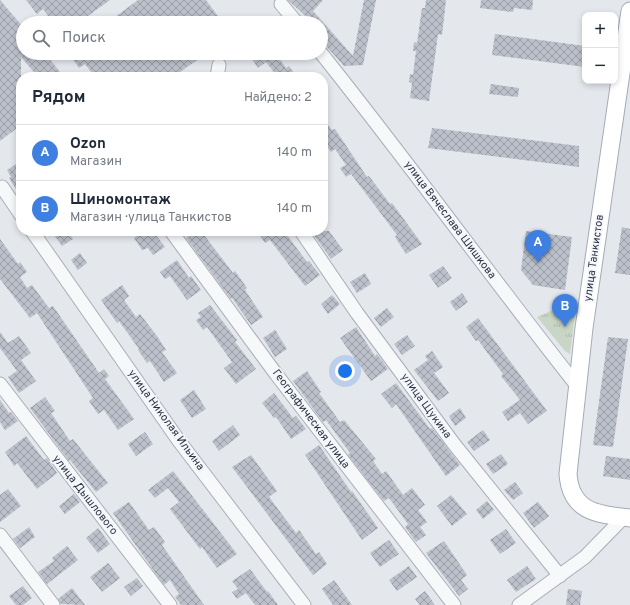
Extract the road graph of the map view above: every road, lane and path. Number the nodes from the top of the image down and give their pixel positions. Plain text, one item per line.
1 (281, 4) dead end
2 (630, 11) edge
3 (291, 16) edge
4 (327, 60) edge
5 (2, 187) dead end
6 (16, 208) edge
7 (36, 236) edge
8 (175, 236) edge
9 (304, 236) edge
10 (0, 384) edge
11 (578, 387) junction
12 (627, 518) edge
13 (0, 535) edge
14 (560, 576) junction
15 (53, 605) edge
16 (170, 605) edge
17 (304, 605) edge
18 (454, 605) edge
19 (519, 605) edge

1 - 3 street
2 - 11 main road, улица Танкистов
4 - 11 street, улица Вячеслава Шишкова
5 - 6 street
7 - 17 street, улица Николая Ильина
8 - 18 street, Географическая улица
9 - 14 street, улица Щукина
10 - 16 street, улица Дышлового
11 - 12 main road, улица Танкистов
12 - 14 street
13 - 15 street
14 - 19 street

